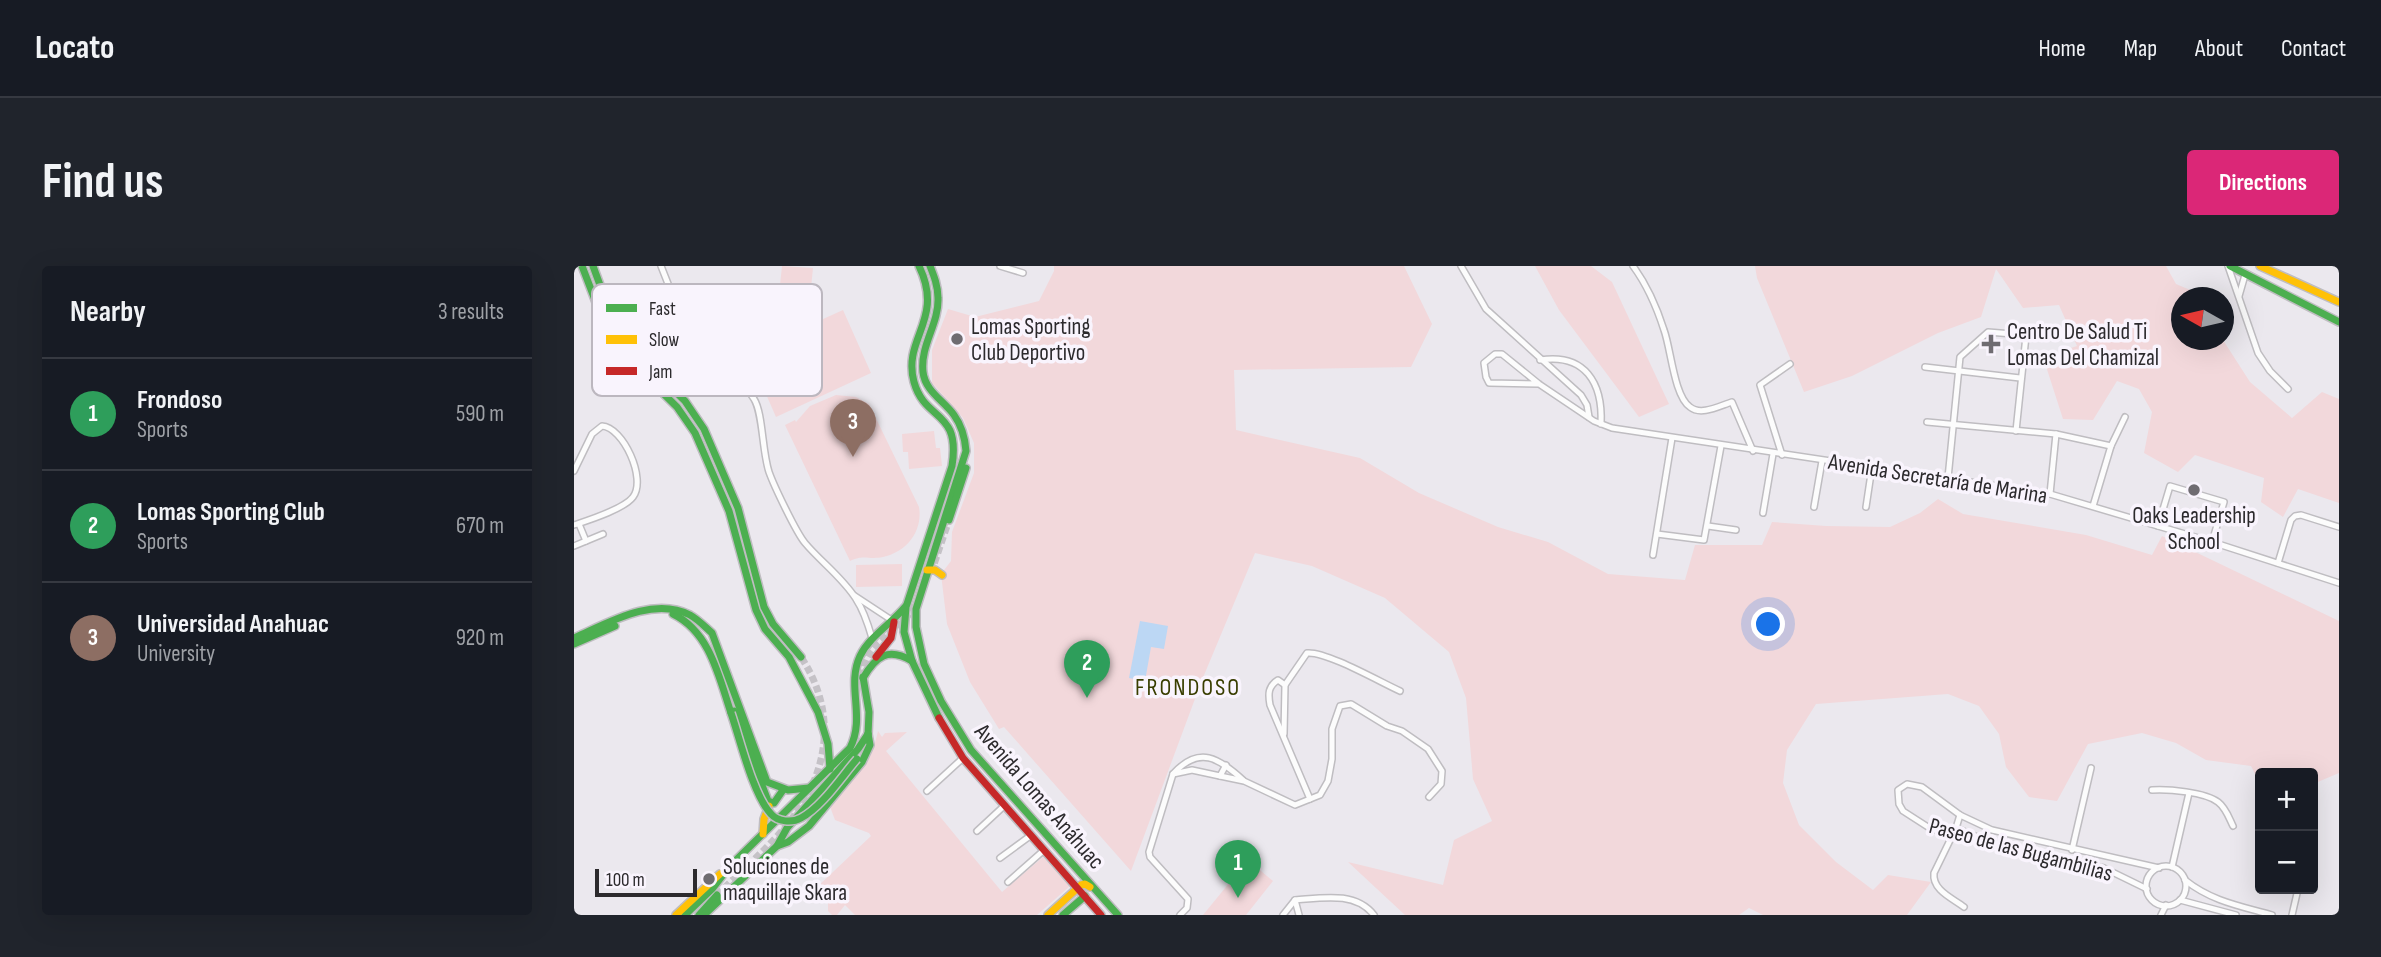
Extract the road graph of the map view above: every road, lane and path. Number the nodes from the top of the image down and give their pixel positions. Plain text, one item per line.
1 (582, 266) edge
2 (593, 266) edge
3 (661, 266) edge
4 (919, 266) edge
5 (930, 266) edge
6 (1000, 266) edge
7 (1461, 266) edge
8 (1633, 266) edge
9 (2229, 266) edge
10 (2260, 266) edge
11 (1023, 273) dead end
12 (2245, 275) junction
13 (2285, 278) junction
14 (2298, 283) junction
15 (600, 284) edge
16 (668, 284) edge
17 (2274, 289) junction
18 (592, 291) edge
19 (2239, 296) junction
20 (2289, 297) junction
21 (2339, 302) edge
22 (2339, 323) edge
23 (2026, 336) junction
24 (2037, 336) dead end
25 (1540, 360) junction
26 (1790, 364) dead end
27 (1926, 367) dead end
28 (1958, 371) junction
29 (2020, 378) junction
30 (1539, 384) junction
31 (2287, 389) dead end
32 (665, 396) edge
33 (680, 396) edge
34 (752, 396) edge
35 (1589, 417) junction
36 (2125, 417) dead end
37 (1927, 422) dead end
38 (1601, 424) junction
39 (1953, 425) junction
40 (2016, 431) junction
41 (2056, 434) junction
42 (1672, 438) junction
43 (1721, 446) junction
44 (2111, 446) junction
45 (966, 451) junction
46 (1753, 451) junction
47 (1773, 454) junction
48 (1782, 455) junction
49 (1822, 461) junction
50 (1872, 467) junction
51 (574, 471) edge
52 (1948, 478) junction
53 (2050, 494) junction
54 (2093, 506) junction
55 (1814, 507) dead end
56 (1866, 507) dead end
57 (1763, 513) dead end
58 (949, 520) tunnel mouth
59 (576, 525) edge
60 (1708, 526) junction
61 (2158, 526) junction
62 (2339, 527) edge
63 (1736, 530) dead end
64 (603, 534) dead end
65 (1657, 534) junction
66 (586, 541) junction
67 (2212, 542) junction
68 (574, 546) edge
69 (1653, 555) dead end
70 (2278, 563) junction
71 (927, 570) junction
72 (942, 575) dead end
73 (2339, 583) edge
74 (855, 596) junction
75 (906, 607) junction
76 (894, 622) junction
77 (574, 638) edge
78 (872, 638) junction
79 (574, 644) edge
80 (801, 656) tunnel mouth
81 (874, 660) junction
82 (912, 661) junction
83 (1285, 685) junction
84 (1400, 691) dead end
85 (727, 702) junction
86 (868, 734) junction
87 (1284, 734) junction
88 (963, 758) junction
89 (1191, 758) junction
90 (1226, 765) junction
91 (2091, 768) dead end
92 (830, 769) junction
93 (1192, 769) junction
94 (1173, 774) junction
95 (1220, 776) junction
96 (1244, 781) junction
97 (813, 786) junction
98 (783, 790) junction
99 (2152, 790) dead end
100 (927, 791) dead end
101 (2189, 793) junction
102 (1429, 797) dead end
103 (1310, 799) junction
104 (770, 803) junction
105 (1004, 806) junction
106 (1960, 815) junction
107 (2233, 826) dead end
108 (1956, 828) junction
109 (978, 831) dead end
110 (763, 834) junction
111 (1030, 836) junction
112 (777, 846) junction
113 (2072, 850) junction
114 (1043, 851) junction
115 (1000, 858) dead end
116 (729, 867) junction
117 (2172, 867) junction
118 (2159, 868) junction
119 (2185, 880) junction
120 (1008, 882) dead end
121 (1078, 889) junction
122 (2147, 889) junction
123 (714, 892) junction
124 (2297, 894) edge
125 (1085, 896) junction
126 (1102, 897) junction
127 (1295, 900) junction
128 (2180, 900) junction
129 (2166, 905) junction
130 (1964, 907) dead end
131 (677, 915) edge
132 (685, 915) edge
133 (701, 915) edge
134 (1048, 915) edge
135 (1063, 915) edge
136 (1101, 915) edge
137 (1118, 915) edge
138 (1180, 915) edge
139 (1283, 915) edge
140 (1299, 915) edge
141 (1374, 915) edge
142 (2161, 915) edge
143 (2236, 915) edge
144 (2272, 915) edge
145 (2292, 915) edge

1 - 18 main road
2 - 15 main road
3 - 16 street
4 - 75 main road, Avenida Lomas Anáhuac
5 - 45 main road
6 - 11 street
7 - 25 street
8 - 46 street
9 - 12 main road
9 - 19 street
10 - 13 main road
12 - 17 main road
12 - 19 street
13 - 14 main road
13 - 17 main road
14 - 20 main road
14 - 21 main road
17 - 20 main road
19 - 31 street
20 - 22 main road
23 - 24 street
23 - 28 street
23 - 29 street
25 - 35 street
25 - 38 street
26 - 48 street
27 - 28 street
28 - 29 street
28 - 39 street
29 - 40 street
30 - 30 street, Avenida Secretaría de Marina
30 - 35 street, Avenida Secretaría de Marina
32 - 92 main road
33 - 80 main road
34 - 74 street
35 - 38 street, Avenida Secretaría de Marina
36 - 44 street
37 - 39 street
38 - 42 street, Avenida Secretaría de Marina
39 - 40 street
39 - 52 street
40 - 41 street
41 - 44 street
41 - 53 street
42 - 43 street, Avenida Secretaría de Marina
42 - 65 street
43 - 46 street, Avenida Secretaría de Marina
43 - 60 street
44 - 54 street
45 - 58 main road
45 - 71 main road, Avenida Lomas Anáhuac
46 - 47 street, Avenida Secretaría de Marina
47 - 48 street, Avenida Secretaría de Marina
47 - 57 street
48 - 49 street, Avenida Secretaría de Marina
49 - 50 street, Avenida Secretaría de Marina
49 - 55 street
50 - 52 street, Avenida Secretaría de Marina
50 - 56 street
51 - 59 street
52 - 53 street, Avenida Secretaría de Marina
53 - 54 street, Avenida Secretaría de Marina
54 - 61 street, Avenida Secretaría de Marina
59 - 66 street
60 - 63 street
60 - 65 street
61 - 67 street, Avenida Secretaría de Marina
61 - 67 street
62 - 70 street
64 - 66 street
65 - 69 street
66 - 68 street
67 - 70 street, Avenida Secretaría de Marina
70 - 73 street, Avenida Secretaría de Marina
71 - 72 main road
71 - 126 main road, Avenida Lomas Anáhuac
74 - 76 street
74 - 78 street
75 - 76 main road
75 - 82 main road, Avenida Lomas Anáhuac
76 - 78 main road
76 - 81 main road
77 - 98 main road
78 - 92 main road
79 - 85 main road
81 - 82 main road
81 - 86 main road
82 - 88 main road, Avenida Lomas Anáhuac
83 - 84 street
83 - 87 street
83 - 87 street
85 - 86 main road, bridge
85 - 104 main road
86 - 112 main road
86 - 112 main road
87 - 103 street
88 - 100 street
88 - 105 main road, Avenida Lomas Anáhuac
89 - 90 street
89 - 93 street
89 - 94 street
90 - 95 street
90 - 96 street
91 - 113 street
92 - 97 main road
93 - 94 street
93 - 95 street
94 - 138 street
95 - 96 street
96 - 103 street
97 - 98 main road
97 - 110 main road
98 - 104 main road
99 - 101 street
101 - 107 street
101 - 117 street
102 - 103 street
104 - 110 main road
105 - 109 street
105 - 111 main road, Avenida Lomas Anáhuac
106 - 108 street
106 - 108 street, Paseo de las Bugambilias
106 - 113 street, Paseo de las Bugambilias
108 - 122 street, Paseo de las Bugambilias
108 - 130 street
110 - 116 main road
111 - 114 main road, Avenida Lomas Anáhuac
111 - 115 street
112 - 133 main road
113 - 118 street, Paseo de las Bugambilias
114 - 120 street
114 - 121 main road, Avenida Lomas Anáhuac
116 - 123 main road
116 - 131 main road
117 - 118 street
117 - 119 street
118 - 122 street
119 - 128 street
119 - 144 street
121 - 125 main road, Avenida Lomas Anáhuac
121 - 126 main road
121 - 134 main road
122 - 129 street
123 - 132 main road
123 - 133 main road
124 - 145 street
125 - 135 main road
125 - 136 main road, Avenida Lomas Anáhuac
126 - 137 main road, Avenida Lomas Anáhuac
127 - 139 street
127 - 140 street
127 - 141 street
128 - 129 street
128 - 143 street
129 - 142 street

